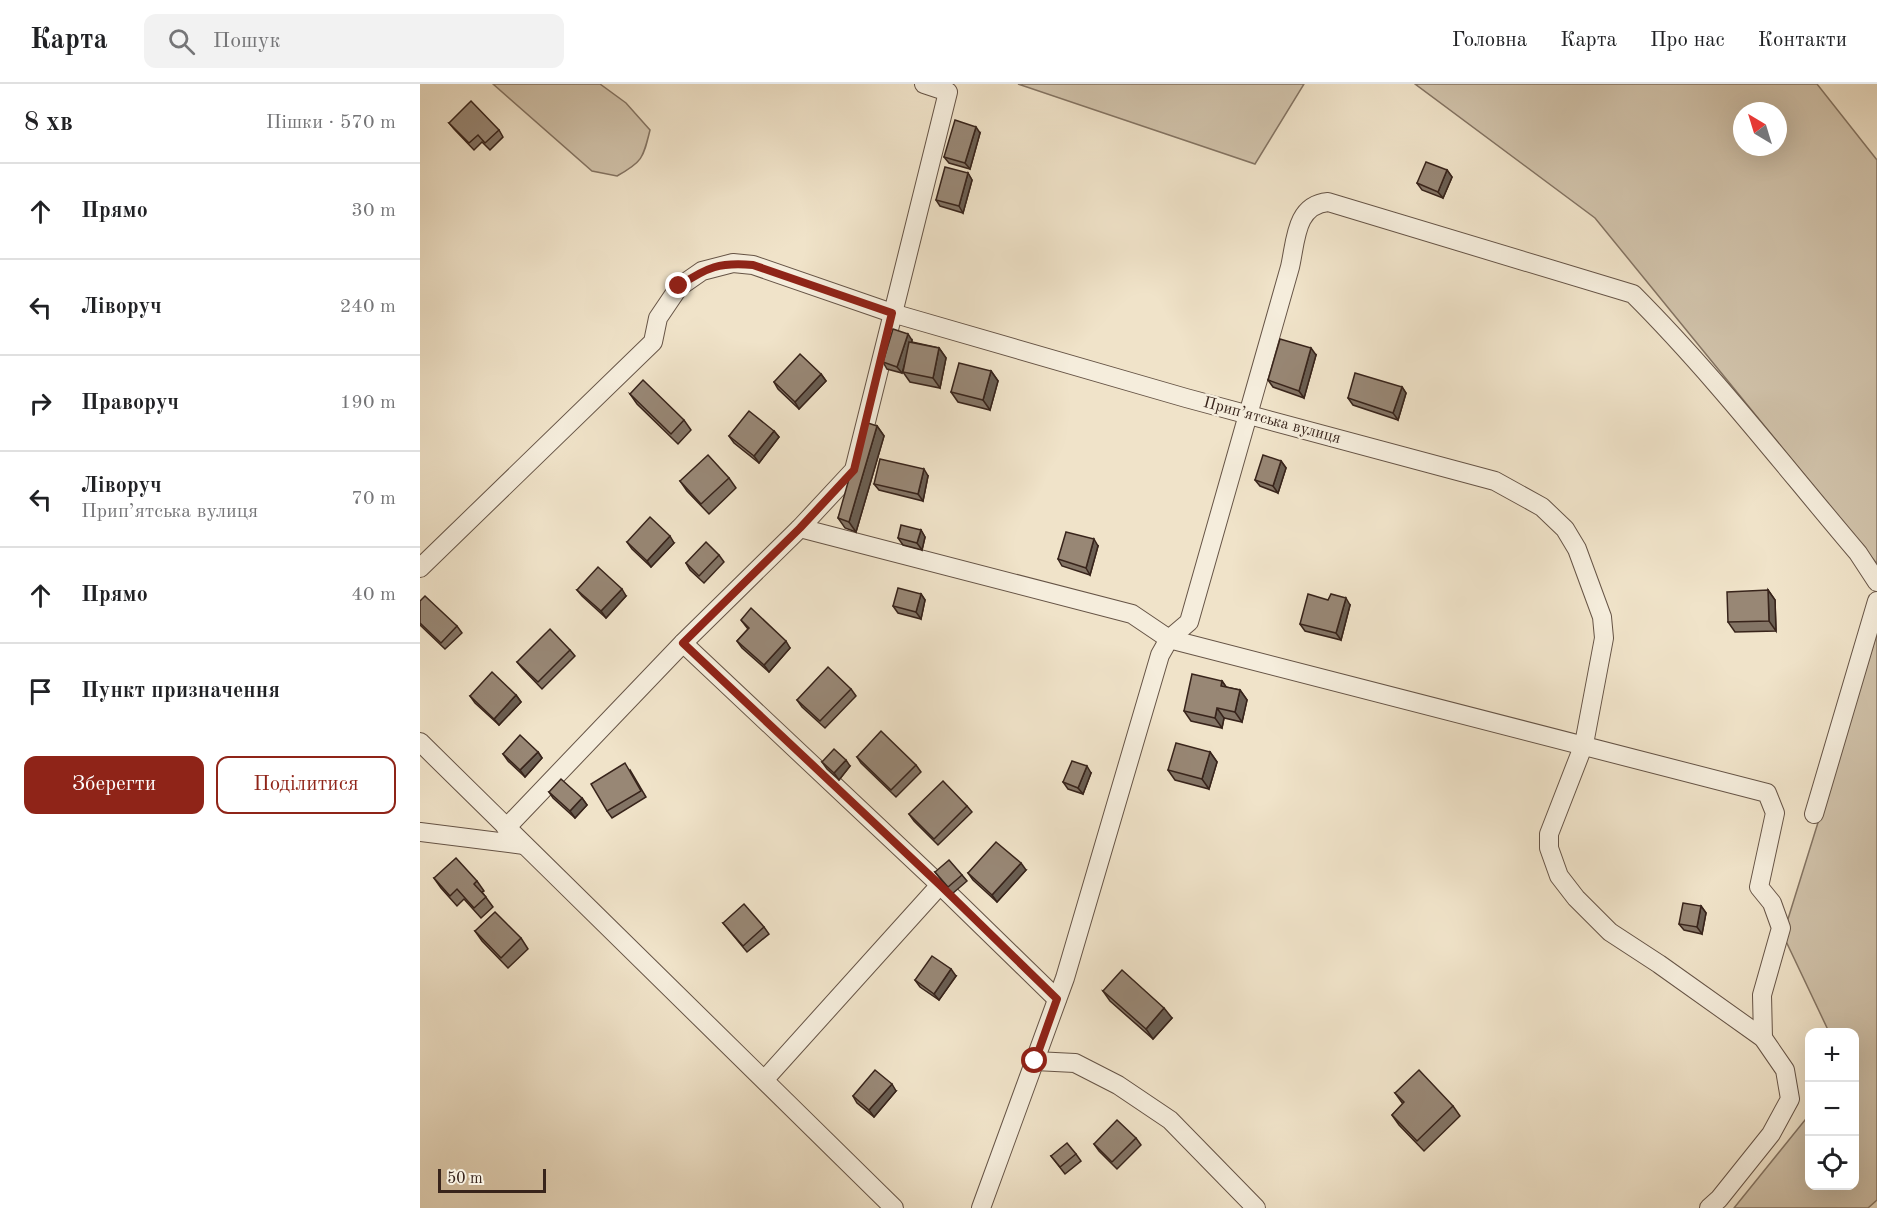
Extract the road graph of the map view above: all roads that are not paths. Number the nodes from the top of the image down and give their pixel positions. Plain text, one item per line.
1 (924, 84) edge
2 (892, 313) junction
3 (1249, 416) junction
4 (800, 528) junction
5 (420, 568) edge
6 (1877, 582) edge
7 (1877, 601) edge
8 (1169, 639) junction
9 (683, 643) junction
10 (420, 742) edge
11 (1584, 744) junction
12 (1814, 814) dead end
13 (506, 828) junction
14 (420, 832) edge
15 (524, 845) junction
16 (940, 885) junction
17 (1057, 999) junction
18 (1763, 1038) junction
19 (1035, 1061) junction
20 (765, 1079) junction
21 (894, 1208) edge
22 (981, 1208) edge
23 (1256, 1208) edge
24 (1709, 1208) edge

1 - 2 street
2 - 3 street, Прип’ятська вулиця
2 - 4 street
2 - 5 street, Прип’ятська вулиця
3 - 6 street
3 - 8 street
3 - 11 street, Прип’ятська вулиця
4 - 8 street
4 - 9 street
7 - 12 street
8 - 11 street
8 - 17 street
9 - 13 street
9 - 16 street
10 - 13 street
11 - 18 street, Прип’ятська вулиця
11 - 18 street
13 - 15 street
14 - 15 street
15 - 20 street
16 - 17 street
16 - 20 street
17 - 19 street
18 - 24 street
19 - 22 street
19 - 23 street
20 - 21 street

